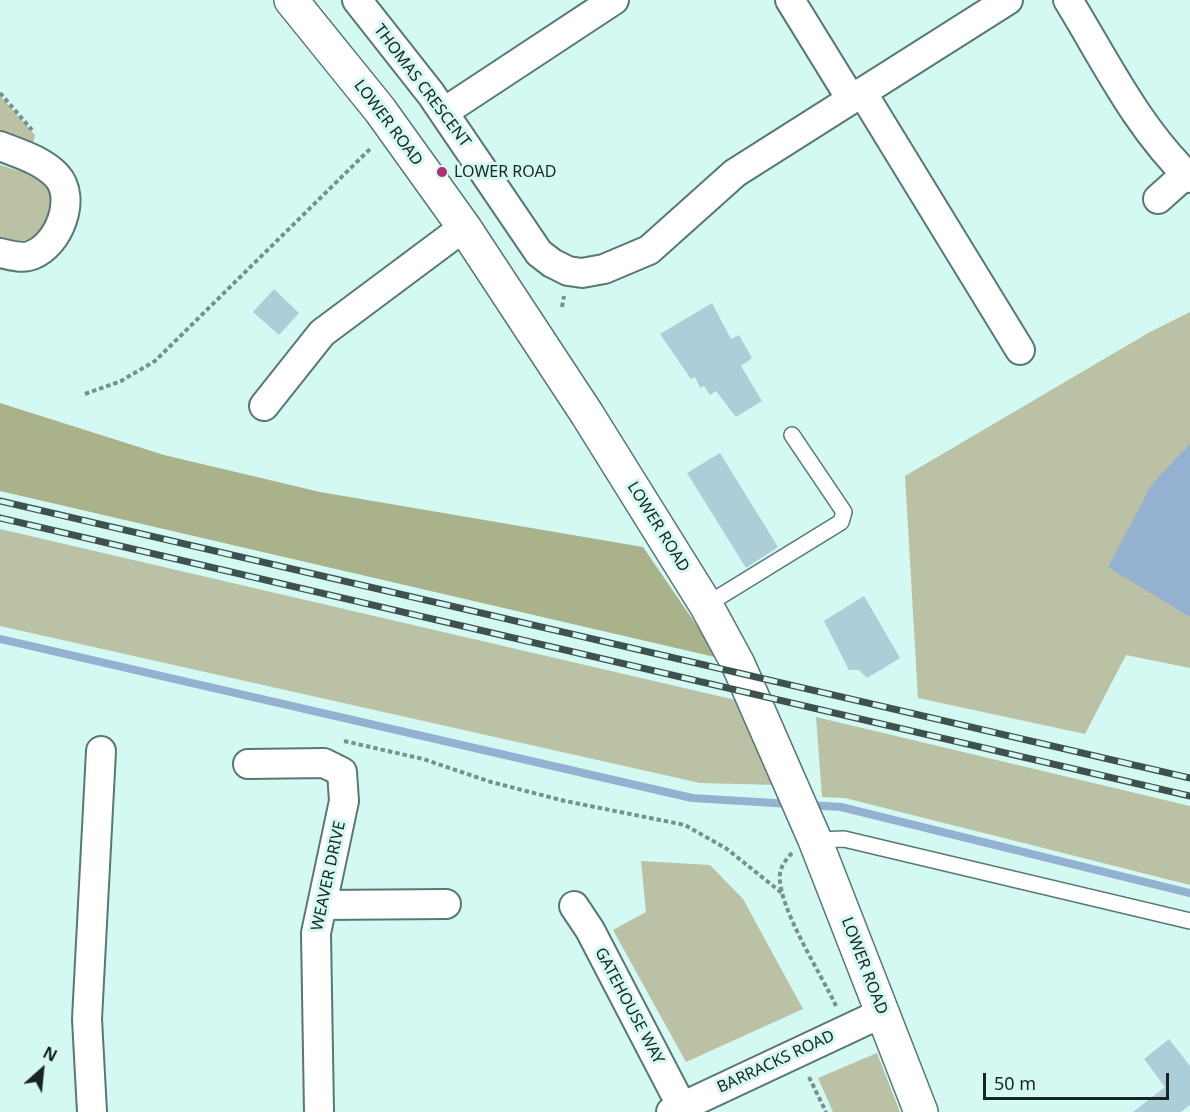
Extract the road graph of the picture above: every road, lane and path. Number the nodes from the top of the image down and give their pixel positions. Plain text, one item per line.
1 (291, 0) edge
2 (357, 0) edge
3 (614, 0) edge
4 (790, 0) edge
5 (1008, 0) edge
6 (1068, 0) edge
7 (856, 96) junction
8 (444, 112) junction
9 (392, 128) junction
10 (0, 146) edge
11 (1188, 176) edge
12 (1158, 199) dead end
13 (464, 227) junction
14 (0, 253) edge
15 (1020, 350) dead end
16 (85, 394) dead end
17 (264, 406) dead end
18 (792, 435) dead end
19 (706, 605) junction
20 (343, 741) dead end
21 (101, 751) dead end
22 (248, 764) dead end
23 (812, 833) junction
24 (782, 893) junction
25 (446, 904) dead end
26 (322, 905) junction
27 (574, 906) dead end
28 (1190, 921) edge
29 (870, 1018) junction
30 (677, 1109) edge
31 (92, 1112) edge
32 (319, 1112) edge
33 (921, 1112) edge

1 - 9 street, LOWER ROAD
2 - 8 street, THOMAS CRESCENT
3 - 8 street
4 - 7 street
5 - 7 street, THOMAS CRESCENT
6 - 11 street
7 - 8 street, THOMAS CRESCENT
7 - 15 street
9 - 13 street, LOWER ROAD
9 - 16 path
10 - 14 street
11 - 12 street
13 - 17 street
13 - 19 street, LOWER ROAD
18 - 19 lane
19 - 23 street, LOWER ROAD
20 - 24 path
21 - 31 street
22 - 26 street, WEAVER DRIVE
23 - 24 path
23 - 28 lane
23 - 29 street, LOWER ROAD
24 - 29 path
25 - 26 street
26 - 32 street, WEAVER DRIVE
27 - 30 street, GATEHOUSE WAY
29 - 30 street, BARRACKS ROAD
29 - 33 street, LOWER ROAD

